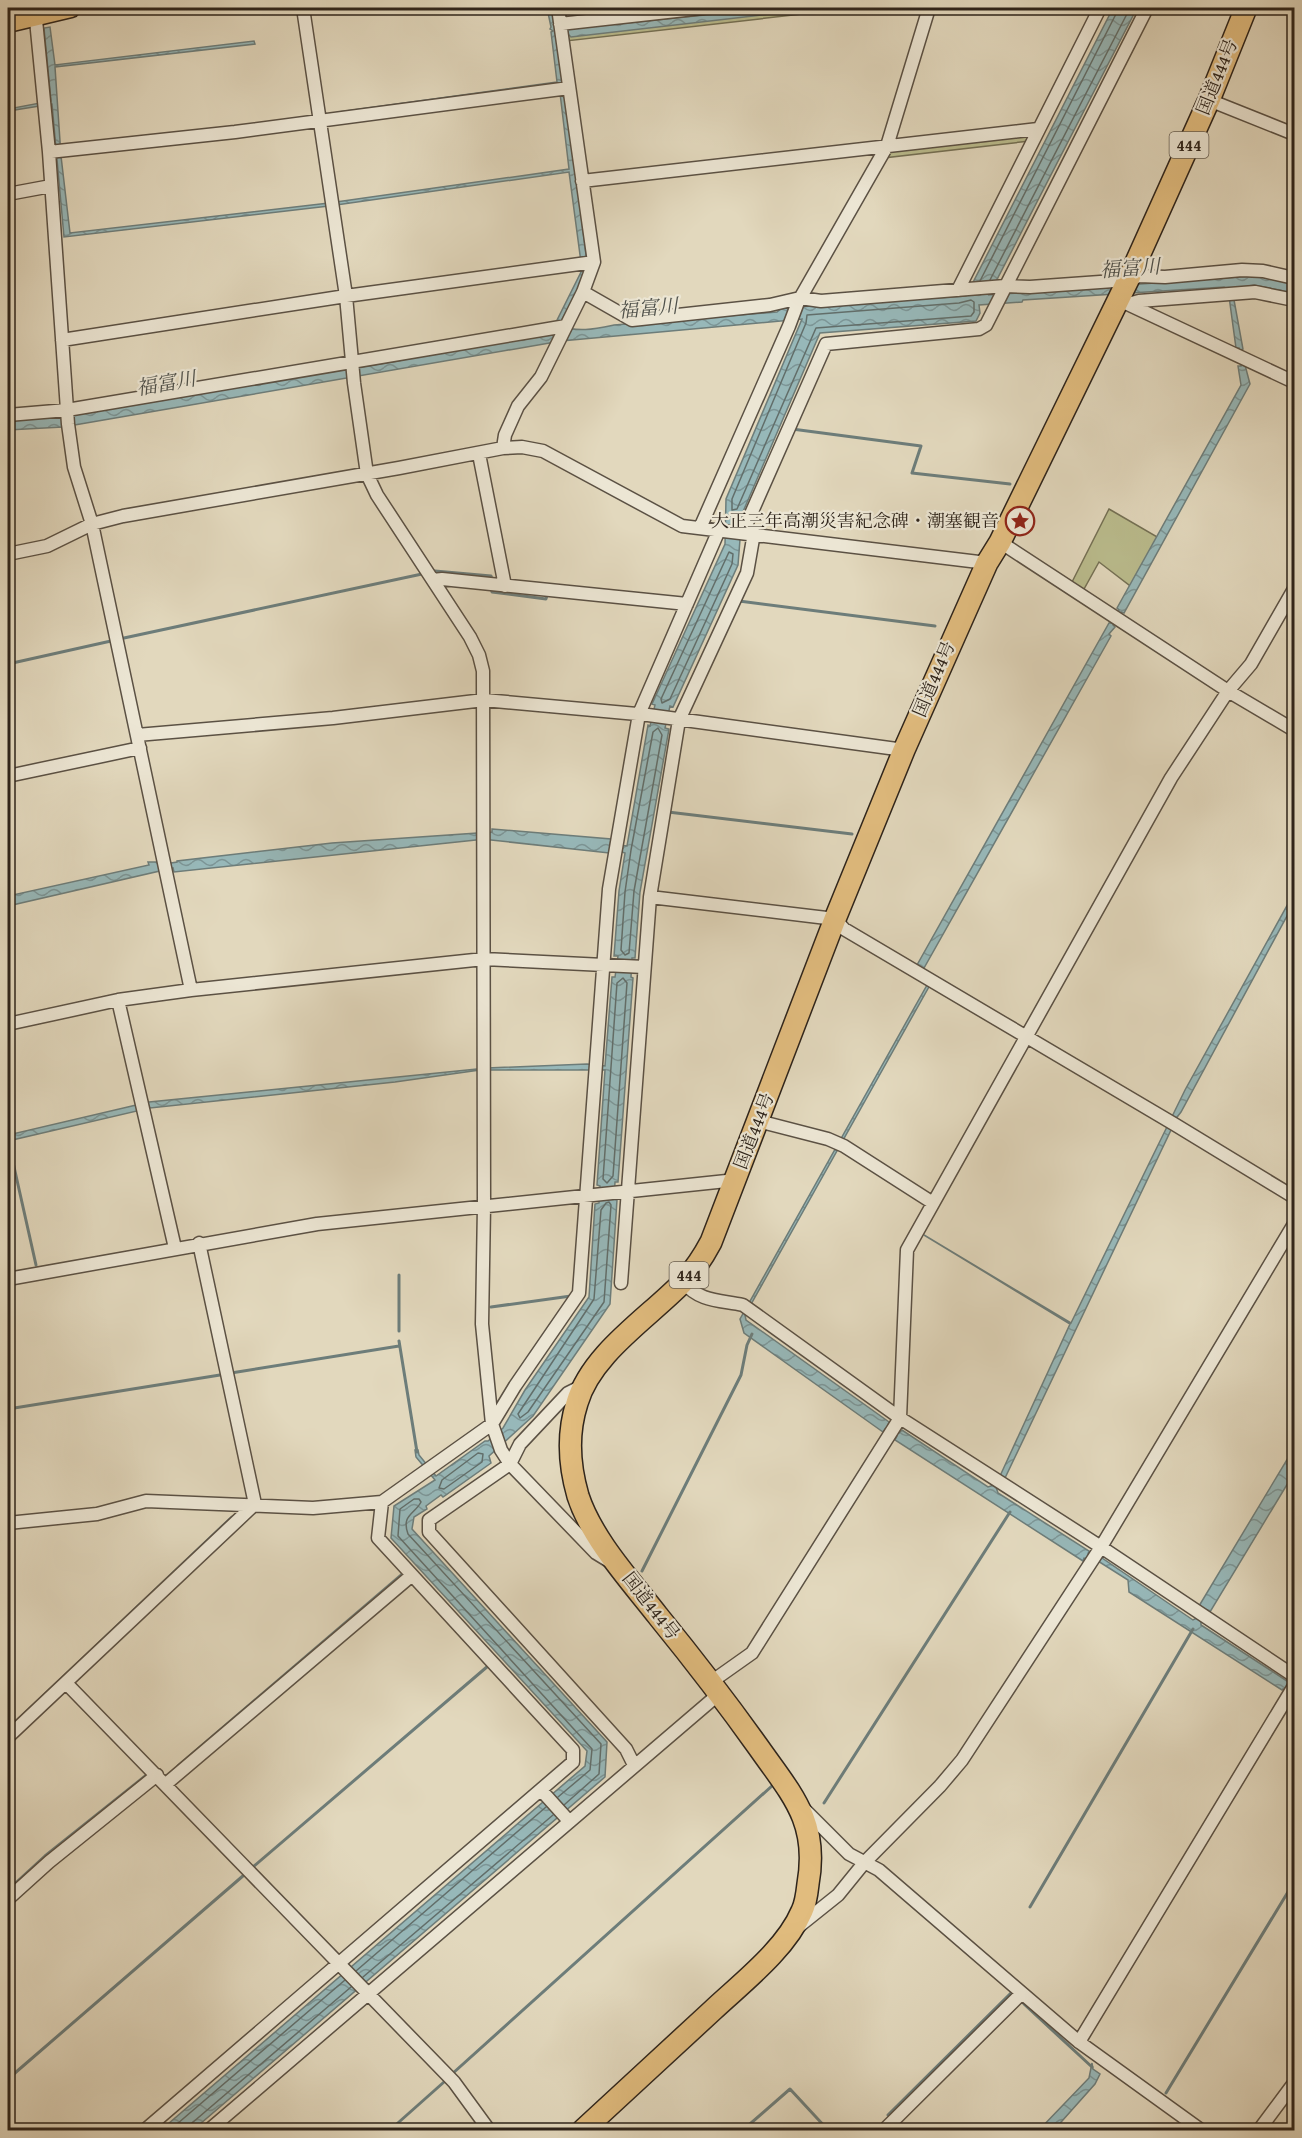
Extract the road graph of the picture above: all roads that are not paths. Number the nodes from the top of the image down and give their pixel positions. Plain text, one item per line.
1 (71, 8) edge
2 (303, 8) edge
3 (558, 8) edge
4 (703, 8) edge
5 (929, 8) edge
6 (1100, 8) edge
7 (1147, 8) edge
8 (1246, 8) edge
9 (36, 12) edge
10 (8, 23) edge
11 (561, 31) junction
12 (569, 88) junction
13 (1209, 100) junction
14 (319, 121) junction
15 (1038, 129) junction
16 (1294, 134) edge
17 (887, 146) junction
18 (56, 152) junction
19 (582, 181) junction
20 (51, 186) junction
21 (8, 194) edge
22 (586, 263) junction
23 (1294, 278) edge
24 (1128, 280) junction
25 (1002, 288) junction
26 (961, 290) junction
27 (583, 292) junction
28 (346, 296) junction
29 (799, 300) junction
30 (1294, 300) edge
31 (1123, 302) junction
32 (560, 328) junction
33 (62, 340) junction
34 (352, 365) junction
35 (1294, 382) edge
36 (8, 415) edge
37 (68, 416) junction
38 (503, 448) junction
39 (479, 454) junction
40 (367, 474) junction
41 (92, 524) junction
42 (700, 528) junction
43 (721, 530) junction
44 (749, 533) junction
45 (1000, 542) junction
46 (8, 554) edge
47 (987, 563) junction
48 (434, 580) junction
49 (505, 586) junction
50 (1294, 590) edge
51 (687, 604) junction
52 (1228, 691) junction
53 (484, 700) junction
54 (644, 715) junction
55 (675, 719) junction
56 (1294, 730) edge
57 (139, 742) junction
58 (904, 750) junction
59 (8, 776) edge
60 (650, 897) junction
61 (835, 919) junction
62 (484, 960) junction
63 (608, 965) junction
64 (639, 967) junction
65 (191, 990) junction
66 (118, 1000) junction
67 (8, 1024) edge
68 (1026, 1037) junction
69 (758, 1121) junction
70 (736, 1180) junction
71 (624, 1192) junction
72 (590, 1195) junction
73 (1294, 1197) edge
74 (933, 1203) junction
75 (484, 1206) junction
76 (1294, 1224) edge
77 (199, 1243) junction
78 (174, 1248) junction
79 (8, 1279) edge
80 (683, 1282) junction
81 (621, 1283) dead end
82 (584, 1385) junction
83 (492, 1424) junction
84 (894, 1427) junction
85 (507, 1459) junction
86 (382, 1502) junction
87 (255, 1504) junction
88 (8, 1523) edge
89 (1096, 1554) junction
90 (622, 1570) junction
91 (408, 1572) junction
92 (1294, 1676) edge
93 (66, 1683) junction
94 (715, 1688) junction
95 (1292, 1691) edge
96 (8, 1737) edge
97 (634, 1765) junction
98 (161, 1780) junction
99 (541, 1790) junction
100 (797, 1802) junction
101 (569, 1821) junction
102 (864, 1863) junction
103 (8, 1899) edge
104 (788, 1935) junction
105 (340, 1966) junction
106 (365, 1991) junction
107 (1021, 1994) junction
108 (1079, 2042) junction
109 (1294, 2083) edge
110 (145, 2130) edge
111 (209, 2130) edge
112 (489, 2130) edge
113 (583, 2130) edge
114 (884, 2130) edge
115 (1201, 2130) edge
116 (1259, 2130) edge

1 - 9 main road
2 - 14 street
3 - 11 street
4 - 11 street
5 - 17 street
6 - 15 street
7 - 25 street
8 - 13 highway, 国道444号 / 444
9 - 10 main road
9 - 18 street
11 - 12 street
12 - 14 street
12 - 19 street
13 - 16 street
13 - 24 highway, 国道444号 / 444
14 - 18 street
14 - 28 street
15 - 17 street
15 - 26 street
17 - 19 street
17 - 29 street
18 - 20 street
19 - 22 street
20 - 21 street
20 - 33 street
22 - 27 street
22 - 28 street
23 - 24 street
24 - 25 street
24 - 31 highway, 国道444号 / 444
25 - 26 street
25 - 44 street
26 - 29 street
27 - 29 street
27 - 32 street
28 - 33 street
28 - 34 street
29 - 42 street
30 - 31 street
31 - 35 street
31 - 45 highway, 国道444号 / 444
32 - 34 street
32 - 38 street
33 - 37 street
34 - 37 street
34 - 40 street
36 - 37 street
37 - 41 street
38 - 39 street
38 - 42 street
39 - 40 street
39 - 49 street
40 - 41 street
40 - 48 street
41 - 46 street
41 - 57 street
42 - 43 street
43 - 44 street
43 - 51 street
44 - 47 street
44 - 55 street
45 - 47 highway, 国道444号 / 444
45 - 52 street
47 - 58 highway, 国道444号 / 444
48 - 49 street
48 - 53 street
49 - 51 street
50 - 52 street
51 - 54 street
52 - 56 street
52 - 68 street
53 - 54 street
53 - 57 street
53 - 62 street
54 - 55 street
54 - 63 street
55 - 58 street
55 - 60 street
57 - 59 street
57 - 65 street
58 - 61 highway, 国道444号 / 444
60 - 61 street
60 - 64 street
61 - 68 street
61 - 69 highway, 国道444号 / 444
62 - 63 street
62 - 65 street
62 - 75 street
63 - 64 street
63 - 72 street
64 - 71 street
65 - 66 street
66 - 67 street
66 - 78 street
68 - 73 street
68 - 74 street
69 - 70 highway, 国道444号 / 444
69 - 74 street
70 - 71 street
70 - 80 highway, 国道444号 / 444
71 - 72 street
71 - 81 street
72 - 75 street
72 - 83 street
74 - 84 street
75 - 77 street
75 - 83 street
76 - 89 street
77 - 78 street
77 - 87 street
78 - 79 street
80 - 82 highway, 国道444号 / 444
80 - 84 street
82 - 85 street
82 - 90 highway, 国道444号 / 444
83 - 85 street
83 - 86 street
84 - 89 street
84 - 94 street
85 - 90 street
85 - 97 street
86 - 87 street
86 - 91 street
87 - 88 street
87 - 93 street
89 - 92 street
89 - 102 street
90 - 94 highway, 国道444号 / 444
91 - 98 street
91 - 99 street
93 - 96 street
93 - 98 street
94 - 97 street
94 - 100 highway, 国道444号 / 444
95 - 108 street
97 - 101 street
98 - 103 street
98 - 105 street
99 - 101 street
99 - 105 street
100 - 102 street
100 - 104 highway, 国道444号 / 444
101 - 106 street
102 - 104 street
102 - 107 street
104 - 113 highway, 国道444号 / 444
105 - 106 street
105 - 110 street
106 - 111 street
106 - 112 street
107 - 108 street
107 - 114 street
108 - 115 street
109 - 116 street

